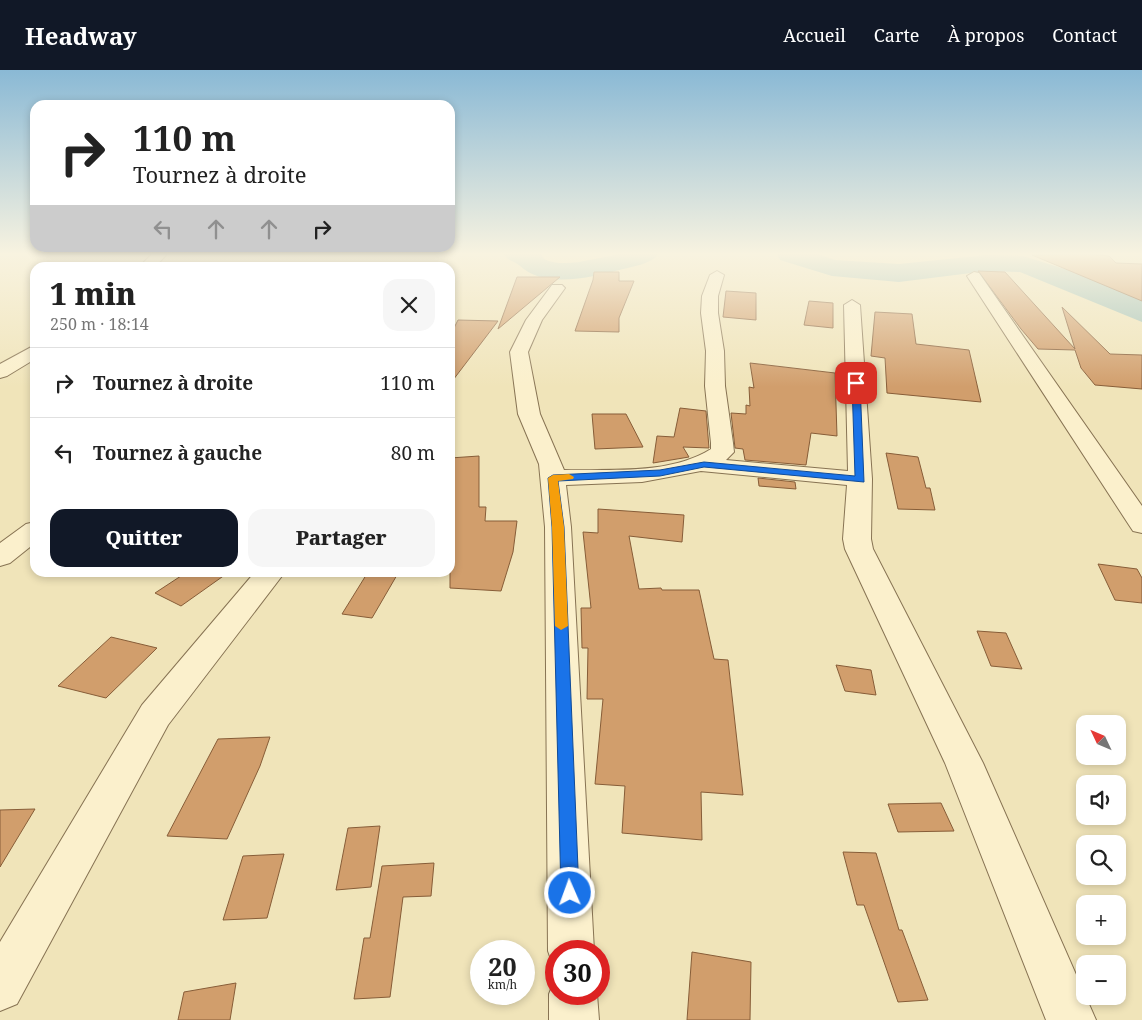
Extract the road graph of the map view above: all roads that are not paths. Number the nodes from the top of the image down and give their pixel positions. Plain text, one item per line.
1 (550, 298) edge
2 (709, 298) edge
3 (989, 298) edge
4 (852, 305) dead end
5 (30, 354) edge
6 (0, 372) edge
7 (704, 464) junction
8 (553, 478) junction
9 (860, 480) junction
10 (1142, 524) edge
11 (30, 534) edge
12 (0, 557) edge
13 (267, 577) edge
14 (572, 940) edge
15 (0, 987) edge
16 (573, 1005) edge
17 (574, 1020) edge
18 (1071, 1020) edge

1 - 8 street
2 - 7 street
3 - 10 street
4 - 9 street
5 - 6 street
7 - 8 street
7 - 9 street
8 - 14 street
9 - 18 street
11 - 12 street
13 - 15 street
16 - 17 street

